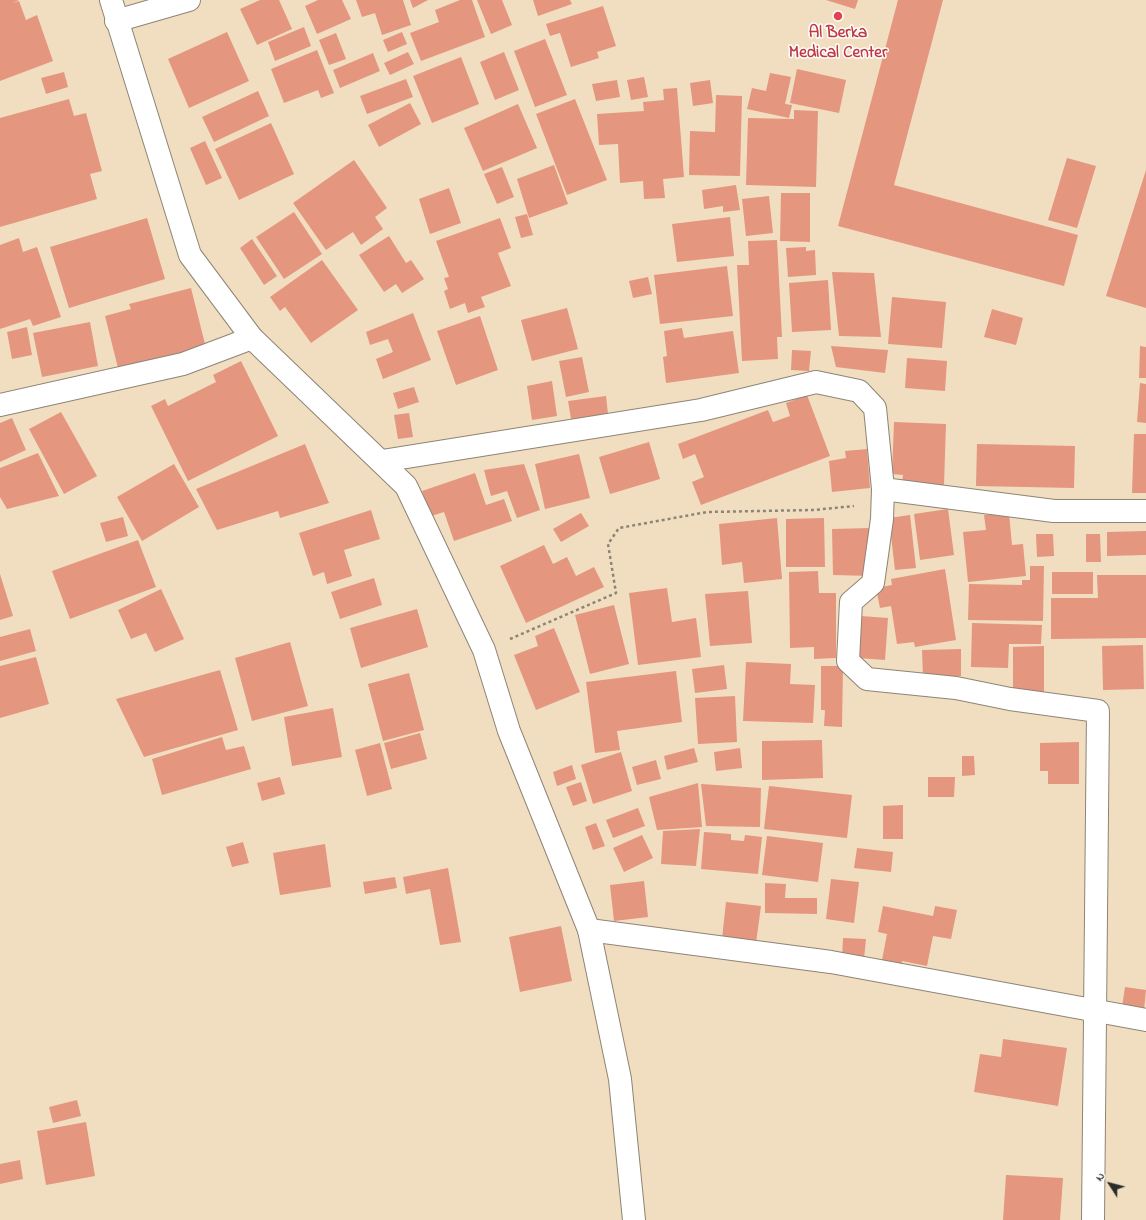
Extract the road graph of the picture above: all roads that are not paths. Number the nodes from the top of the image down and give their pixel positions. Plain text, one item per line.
1 (190, 0) edge
2 (114, 10) edge
3 (252, 338) junction
4 (0, 405) edge
5 (382, 461) junction
6 (883, 496) junction
7 (1146, 511) edge
8 (589, 930) junction
9 (1096, 1011) junction
10 (1146, 1020) edge
11 (634, 1220) edge
12 (1093, 1220) edge

1 - 2 street
2 - 3 street
3 - 4 street
3 - 5 street
5 - 6 street
5 - 8 street
6 - 7 street
6 - 9 street
8 - 9 street
8 - 11 street
9 - 10 street
9 - 12 street

